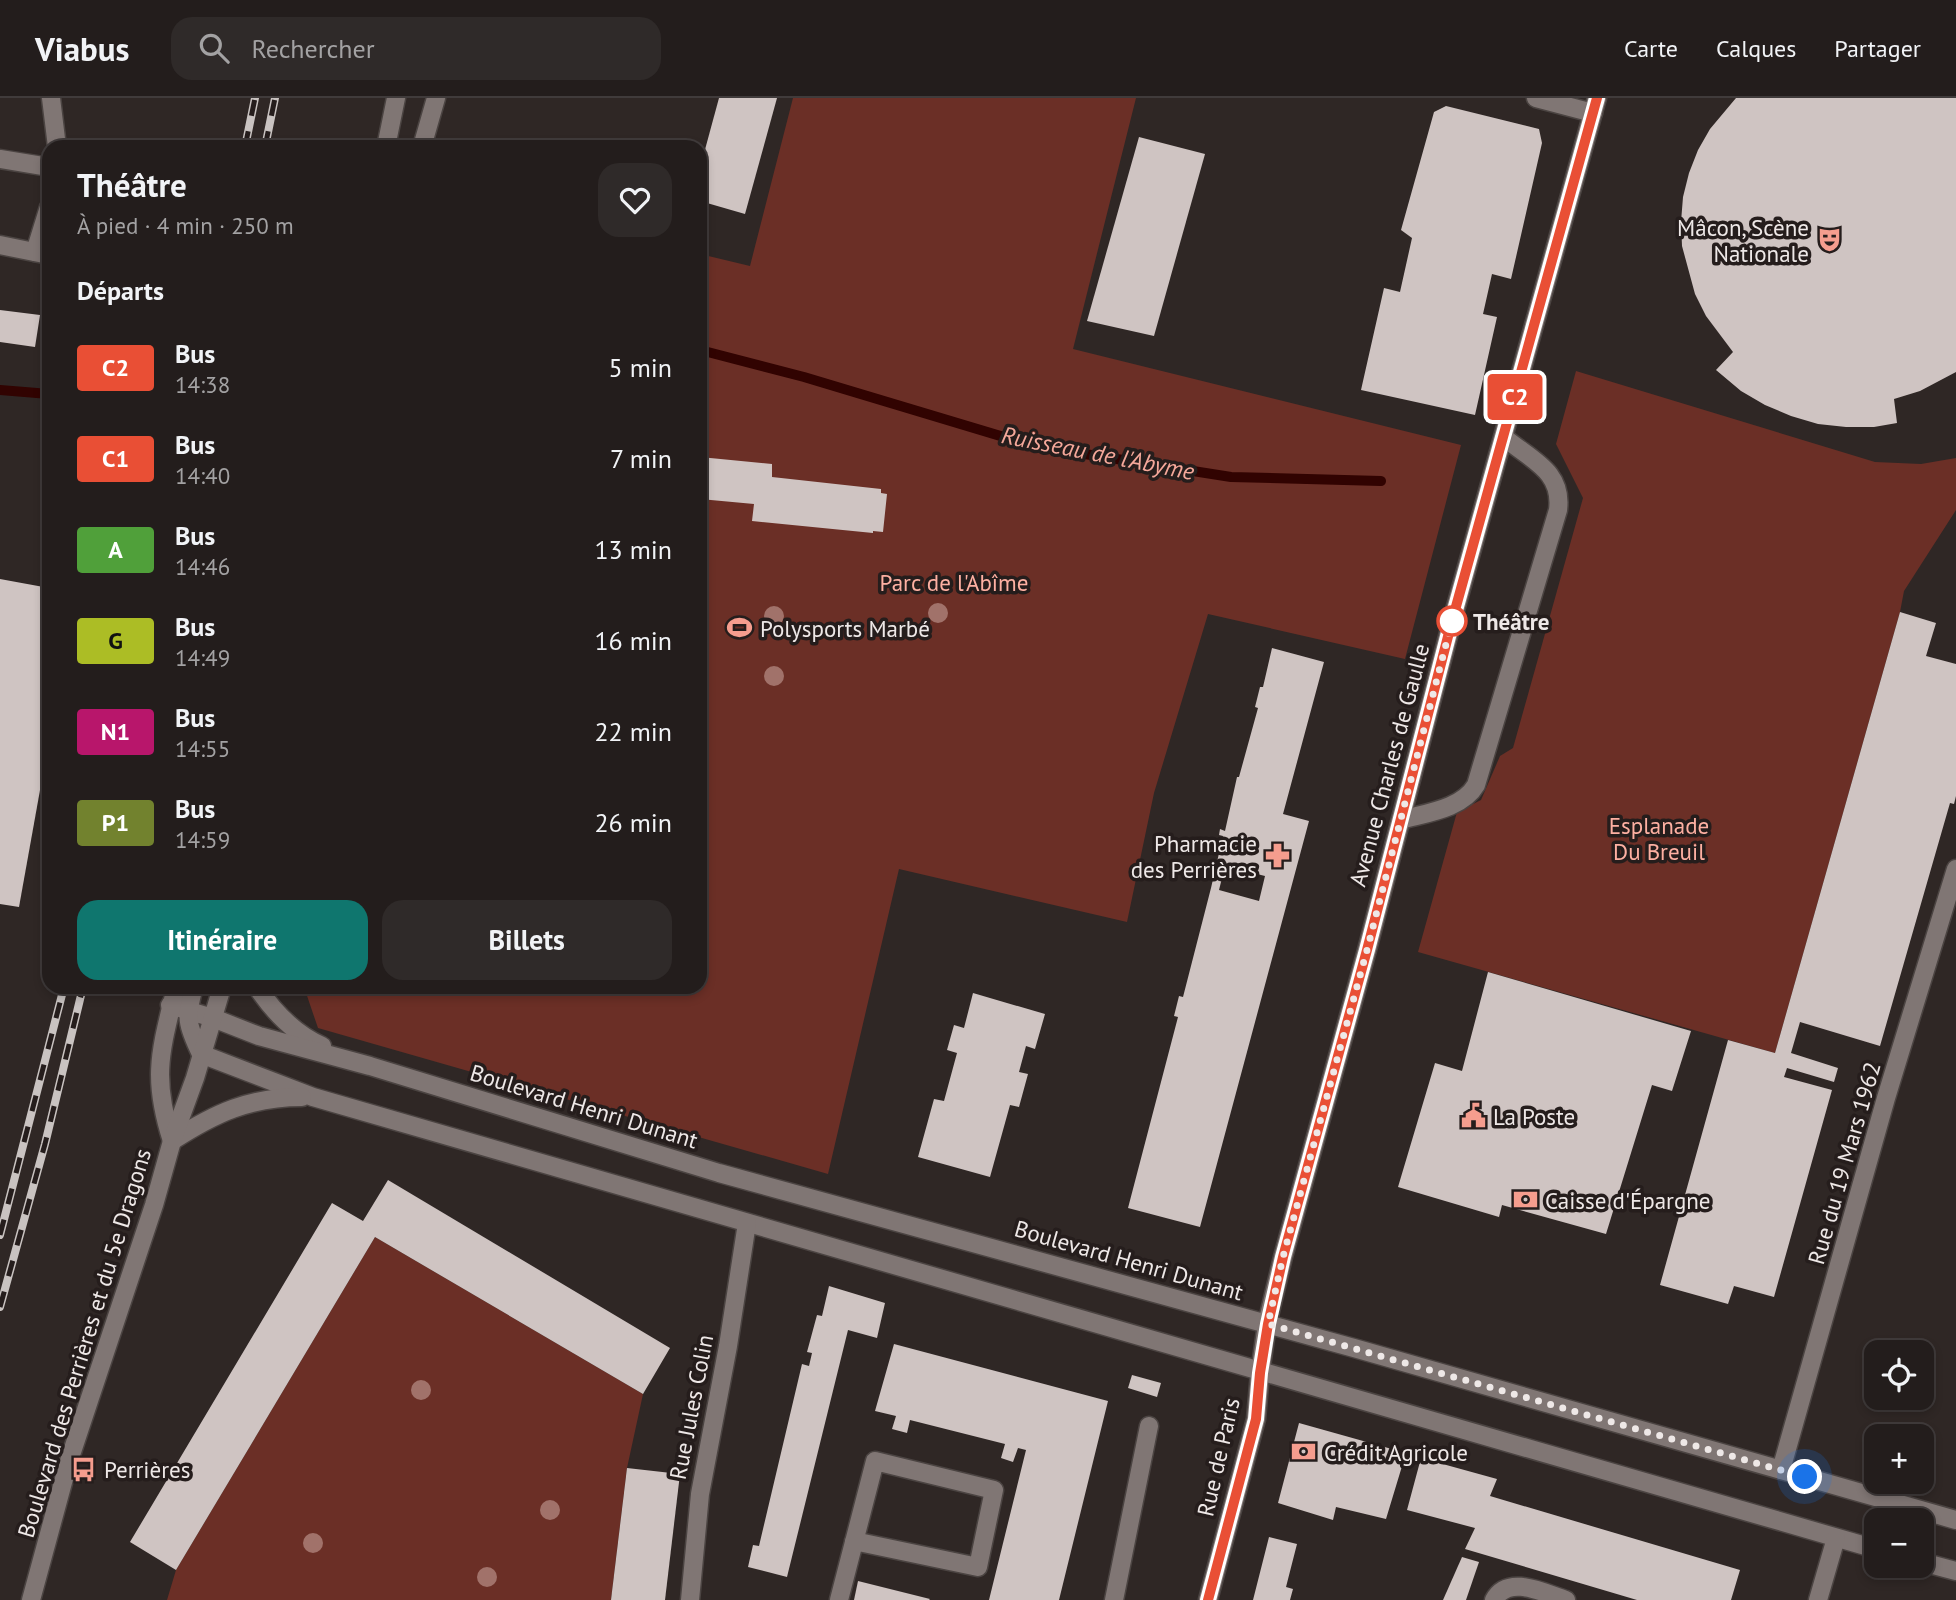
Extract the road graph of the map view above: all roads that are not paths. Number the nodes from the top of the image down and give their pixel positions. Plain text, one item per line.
1 (51, 98) edge
2 (396, 98) edge
3 (436, 98) edge
4 (1536, 98) edge
5 (1595, 106) edge
6 (56, 140) edge
7 (387, 140) edge
8 (424, 140) edge
9 (0, 159) edge
10 (42, 166) edge
11 (0, 245) edge
12 (42, 253) edge
13 (1505, 438) junction
14 (1401, 820) junction
15 (1956, 869) edge
16 (174, 994) edge
17 (192, 994) edge
18 (220, 994) edge
19 (262, 994) edge
20 (170, 1005) junction
21 (188, 1011) junction
22 (213, 1018) junction
23 (203, 1048) junction
24 (370, 1066) junction
25 (313, 1097) junction
26 (172, 1141) junction
27 (747, 1223) junction
28 (1268, 1324) junction
29 (1260, 1373) junction
30 (1149, 1426) dead end
31 (1782, 1470) junction
32 (1956, 1520) edge
33 (1836, 1538) junction
34 (854, 1541) junction
35 (1864, 1546) edge
36 (1934, 1566) edge
37 (1956, 1572) edge
38 (31, 1600) edge
39 (690, 1600) edge
40 (839, 1600) edge
41 (1114, 1600) edge
42 (1208, 1600) edge
43 (1494, 1600) edge
44 (1566, 1600) edge
45 (1818, 1600) edge

1 - 6 street
2 - 7 street
3 - 8 street
4 - 5 street
5 - 13 street, Avenue Charles de Gaulle
9 - 10 street
11 - 12 street
13 - 14 street, Avenue Charles de Gaulle
13 - 14 street
14 - 28 street, Avenue Charles de Gaulle
15 - 31 street, Rue du 19 Mars 1962
16 - 20 street, Boulevard des Perrières et du 5e Dragons
17 - 21 street
18 - 22 street, Boulevard des Perrières et du 5e Dragons
19 - 24 street, Boulevard Henri Dunant
20 - 21 street, Boulevard Henri Dunant
20 - 26 street, Boulevard des Perrières et du 5e Dragons
21 - 22 street, Boulevard Henri Dunant
21 - 23 street
22 - 23 street, Boulevard des Perrières et du 5e Dragons
22 - 24 street, Boulevard Henri Dunant
23 - 25 street
23 - 26 street, Boulevard des Perrières et du 5e Dragons
24 - 28 street, Boulevard Henri Dunant
25 - 26 street
25 - 27 street
26 - 38 street, Boulevard des Perrières et du 5e Dragons
27 - 29 street
27 - 39 street, Rue Jules Colin
28 - 29 street, Rue de Paris
28 - 31 street, Boulevard Henri Dunant
29 - 33 street
29 - 42 street, Rue de Paris
30 - 41 street
31 - 32 street, Boulevard Henri Dunant
33 - 35 street
33 - 45 street
34 - 34 street
34 - 40 street
36 - 37 street
43 - 44 street

